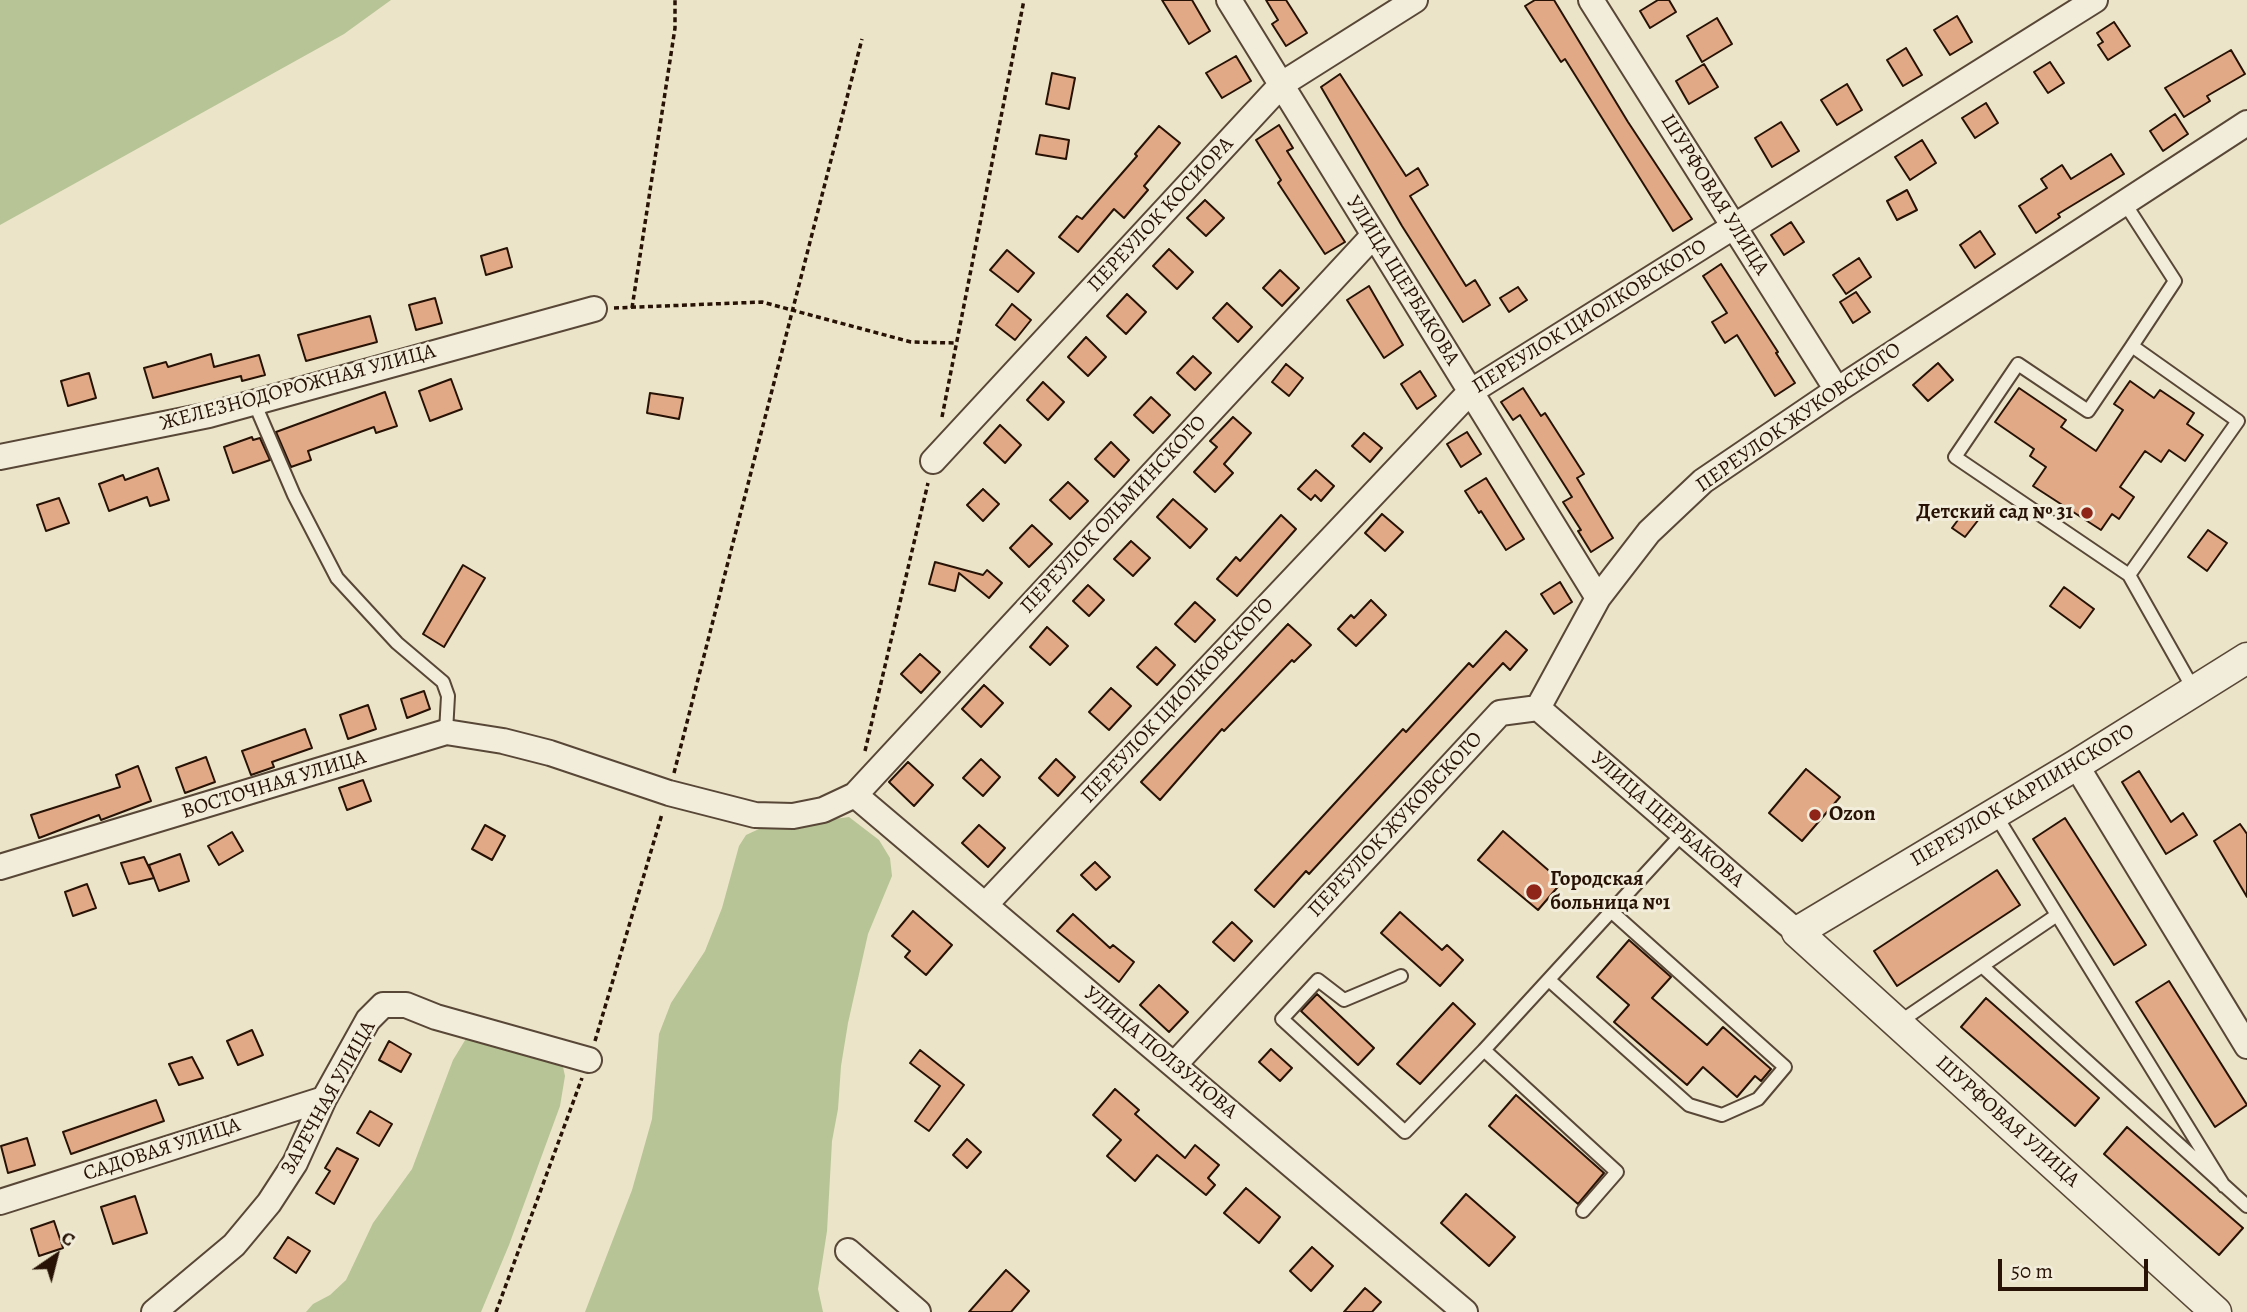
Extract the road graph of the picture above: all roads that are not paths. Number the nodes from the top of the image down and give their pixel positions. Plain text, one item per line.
1 (1229, 0) edge
2 (1415, 0) edge
3 (1591, 0) edge
4 (2095, 0) edge
5 (1282, 84) junction
6 (2247, 123) edge
7 (2124, 202) junction
8 (1735, 226) junction
9 (1373, 236) junction
10 (594, 309) road end
11 (2132, 346) junction
12 (1836, 390) junction
13 (1469, 392) junction
14 (254, 402) junction
15 (0, 457) edge
16 (933, 461) road end
17 (2129, 575) junction
18 (1598, 597) junction
19 (2247, 658) edge
20 (2194, 690) junction
21 (1538, 708) junction
22 (446, 732) junction
23 (2076, 765) junction
24 (855, 795) junction
25 (1994, 814) junction
26 (1682, 834) junction
27 (0, 867) edge
28 (985, 905) junction
29 (1612, 912) junction
30 (2057, 915) junction
31 (1797, 932) junction
32 (1982, 966) junction
33 (1401, 976) dead end
34 (1549, 980) junction
35 (1897, 1023) junction
36 (2247, 1046) edge
37 (1484, 1049) junction
38 (589, 1060) road end
39 (1174, 1065) junction
40 (324, 1099) junction
41 (2224, 1186) junction
42 (0, 1202) edge
43 (2247, 1206) edge
44 (1583, 1211) dead end
45 (848, 1251) dead end
46 (154, 1312) edge
47 (918, 1312) edge
48 (1465, 1312) edge
49 (2216, 1312) edge

1 - 5 street, УЛИЦА ЩЕРБАКОВА
2 - 5 street, ПЕРЕУЛОК КОСИОРА
3 - 8 street, ШУРФОВАЯ УЛИЦА
4 - 8 street, ПЕРЕУЛОК ЦИОЛКОВСКОГО
5 - 9 street, УЛИЦА ЩЕРБАКОВА
5 - 16 street, ПЕРЕУЛОК КОСИОРА
6 - 7 street, ПЕРЕУЛОК ЖУКОВСКОГО
7 - 11 lane
7 - 12 street, ПЕРЕУЛОК ЖУКОВСКОГО
8 - 12 street, ШУРФОВАЯ УЛИЦА
8 - 13 street, ПЕРЕУЛОК ЦИОЛКОВСКОГО
9 - 13 street, УЛИЦА ЩЕРБАКОВА
9 - 24 street, ПЕРЕУЛОК ОЛЬМИНСКОГО
10 - 14 street, ЖЕЛЕЗНОДОРОЖНАЯ УЛИЦА
11 - 17 lane
11 - 17 lane
12 - 18 street, ПЕРЕУЛОК ЖУКОВСКОГО
13 - 18 street, УЛИЦА ЩЕРБАКОВА
13 - 28 street, ПЕРЕУЛОК ЦИОЛКОВСКОГО
14 - 15 street, ЖЕЛЕЗНОДОРОЖНАЯ УЛИЦА
14 - 22 lane
17 - 20 lane
18 - 21 street, ПЕРЕУЛОК ЖУКОВСКОГО
19 - 20 street, ПЕРЕУЛОК КАРПИНСКОГО
20 - 23 street, ПЕРЕУЛОК КАРПИНСКОГО
21 - 26 street, УЛИЦА ЩЕРБАКОВА
21 - 39 street, ПЕРЕУЛОК ЖУКОВСКОГО
22 - 24 street, ВОСТОЧНАЯ УЛИЦА
22 - 27 street, ВОСТОЧНАЯ УЛИЦА
23 - 25 street, ПЕРЕУЛОК КАРПИНСКОГО
23 - 36 street
24 - 28 street, УЛИЦА ПОЛЗУНОВА
25 - 30 lane
25 - 31 street, ПЕРЕУЛОК КАРПИНСКОГО
26 - 29 lane
26 - 31 street, УЛИЦА ЩЕРБАКОВА
28 - 39 street, УЛИЦА ПОЛЗУНОВА
29 - 34 lane
29 - 34 lane
30 - 32 lane
30 - 41 lane
31 - 35 street, ШУРФОВАЯ УЛИЦА
32 - 35 lane
32 - 41 lane
33 - 37 lane
34 - 37 lane
35 - 49 street, ШУРФОВАЯ УЛИЦА
37 - 44 lane
38 - 40 street, ЗАРЕЧНАЯ УЛИЦА
39 - 48 street, УЛИЦА ПОЛЗУНОВА
40 - 42 street, САДОВАЯ УЛИЦА
40 - 46 street, ЗАРЕЧНАЯ УЛИЦА
41 - 43 lane
45 - 47 street

